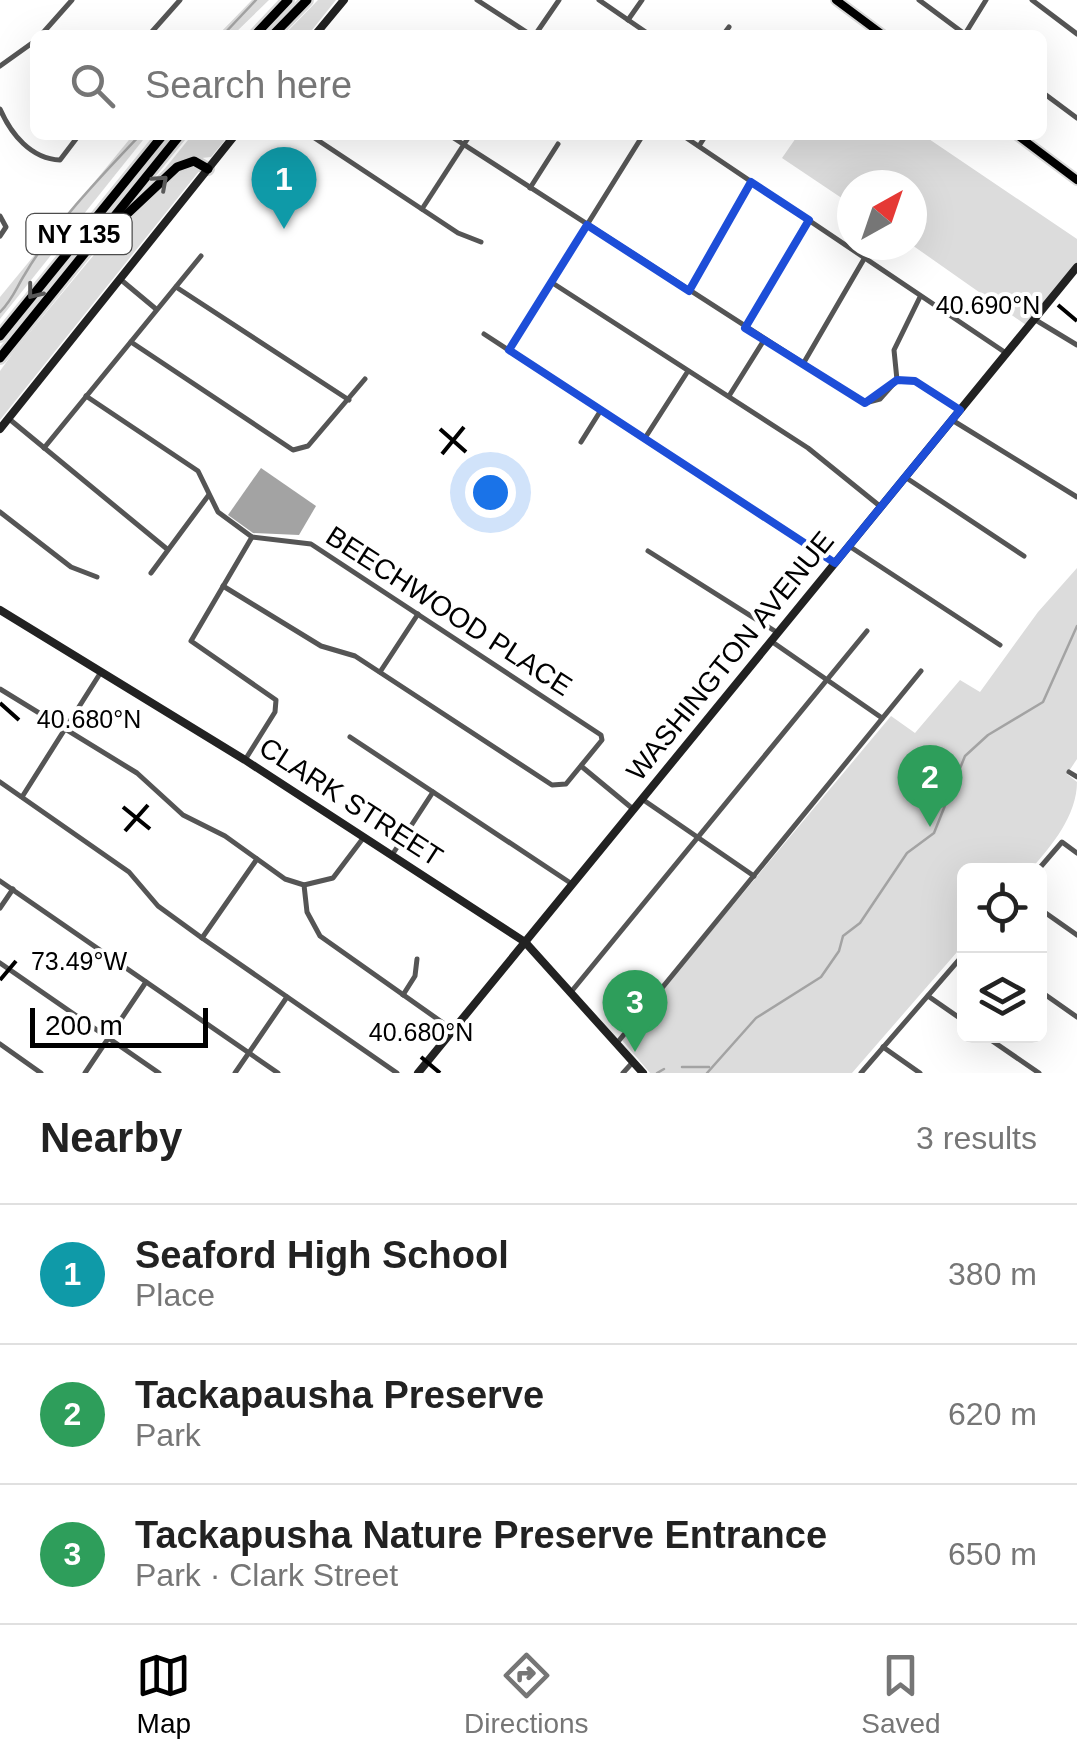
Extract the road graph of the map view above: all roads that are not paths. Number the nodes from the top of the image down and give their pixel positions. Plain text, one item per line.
1 (72, 0) edge
2 (180, 0) edge
3 (285, 0) edge
4 (307, 0) edge
5 (344, 0) edge
6 (477, 0) edge
7 (559, 0) edge
8 (598, 0) edge
9 (642, 0) edge
10 (836, 0) edge
11 (919, 0) edge
12 (986, 0) edge
13 (1032, 0) edge
14 (628, 20) junction
15 (729, 26) dead end
16 (45, 30) edge
17 (153, 30) edge
18 (258, 30) edge
19 (278, 30) edge
20 (319, 30) edge
21 (525, 30) edge
22 (537, 30) edge
23 (643, 30) edge
24 (726, 30) edge
25 (876, 30) edge
26 (958, 30) edge
27 (968, 30) edge
28 (1077, 34) edge
29 (30, 45) edge
30 (0, 66) edge
31 (1047, 96) edge
32 (0, 109) edge
33 (1077, 118) edge
34 (75, 140) edge
35 (158, 140) edge
36 (176, 140) edge
37 (231, 140) edge
38 (317, 140) edge
39 (457, 140) edge
40 (467, 140) edge
41 (640, 140) edge
42 (690, 140) edge
43 (703, 140) edge
44 (1023, 140) edge
45 (558, 144) dead end
46 (464, 145) junction
47 (699, 146) junction
48 (208, 168) junction
49 (1077, 180) edge
50 (752, 182) junction
51 (530, 188) junction
52 (422, 210) junction
53 (0, 216) edge
54 (809, 220) junction
55 (587, 225) junction
56 (0, 236) edge
57 (837, 240) edge
58 (481, 242) dead end
59 (201, 256) dead end
60 (863, 260) edge
61 (865, 260) edge
62 (1077, 266) edge
63 (70, 268) junction
64 (120, 279) junction
65 (551, 282) junction
66 (176, 287) junction
67 (689, 291) junction
68 (920, 298) junction
69 (157, 310) junction
70 (1034, 320) junction
71 (746, 328) junction
72 (484, 334) dead end
73 (0, 336) edge
74 (764, 340) junction
75 (131, 342) junction
76 (1077, 345) edge
77 (509, 350) junction
78 (1006, 353) junction
79 (0, 358) edge
80 (803, 364) junction
81 (688, 370) junction
82 (365, 379) dead end
83 (897, 380) junction
84 (86, 396) junction
85 (728, 396) junction
86 (350, 401) junction
87 (601, 410) junction
88 (960, 410) junction
89 (8, 418) junction
90 (952, 420) junction
91 (0, 428) edge
92 (645, 438) junction
93 (580, 442) dead end
94 (44, 448) junction
95 (905, 477) junction
96 (208, 496) junction
97 (1077, 497) edge
98 (881, 506) junction
99 (0, 512) edge
100 (252, 537) junction
101 (849, 546) junction
102 (167, 548) junction
103 (648, 550) dead end
104 (1024, 556) dead end
105 (835, 563) junction
106 (150, 573) dead end
107 (96, 577) dead end
108 (223, 586) junction
109 (0, 610) edge
110 (418, 614) junction
111 (867, 631) dead end
112 (778, 633) junction
113 (770, 641) junction
114 (1000, 646) dead end
115 (922, 671) dead end
116 (101, 672) junction
117 (380, 672) junction
118 (826, 680) junction
119 (0, 690) edge
120 (882, 718) junction
121 (66, 730) junction
122 (350, 737) dead end
123 (246, 760) junction
124 (582, 766) junction
125 (1070, 772) dead end
126 (1077, 777) edge
127 (0, 782) edge
128 (433, 792) junction
129 (22, 797) junction
130 (642, 799) junction
131 (633, 809) junction
132 (364, 837) junction
133 (698, 838) junction
134 (1077, 853) edge
135 (392, 856) junction
136 (256, 859) junction
137 (1043, 863) edge
138 (754, 876) junction
139 (0, 880) edge
140 (572, 884) junction
141 (304, 885) junction
142 (13, 890) junction
143 (0, 908) edge
144 (1047, 914) edge
145 (1077, 935) edge
146 (202, 938) junction
147 (524, 942) junction
148 (417, 959) dead end
149 (957, 962) edge
150 (0, 963) edge
151 (146, 982) junction
152 (572, 992) junction
153 (403, 995) junction
154 (928, 996) junction
155 (1047, 996) edge
156 (287, 997) junction
157 (957, 1016) edge
158 (1077, 1017) edge
159 (453, 1030) junction
160 (108, 1038) junction
161 (616, 1043) junction
162 (995, 1043) edge
163 (0, 1044) edge
164 (883, 1047) junction
165 (249, 1053) junction
166 (633, 1062) junction
167 (41, 1073) edge
168 (85, 1073) edge
169 (159, 1073) edge
170 (235, 1073) edge
171 (278, 1073) edge
172 (398, 1073) edge
173 (418, 1073) edge
174 (623, 1073) edge
175 (643, 1073) edge
176 (860, 1073) edge
177 (920, 1073) edge
178 (1040, 1073) edge

1 - 16 street
2 - 17 street
3 - 18 highway
4 - 19 highway
5 - 20 street
6 - 21 street
7 - 22 street
8 - 14 street
9 - 14 street
10 - 25 main road
11 - 26 street
12 - 27 street
13 - 28 street
14 - 23 street
15 - 24 street
29 - 30 street
31 - 33 street
32 - 34 street
35 -> 73 highway, NY 135
36 - 63 highway, NY 135
37 - 48 street
38 - 52 street
39 - 46 street
40 - 46 street
41 - 55 street
42 - 47 street
43 - 47 street
44 - 49 main road
45 - 51 street
46 - 51 street
46 - 52 street
47 - 50 street
63 -> 48 highway
48 - 64 street
50 - 54 street
50 - 67 street
51 - 55 street
52 - 58 street
53 - 56 street
54 - 57 street
54 - 71 street
55 - 65 street
55 - 67 street
59 - 66 street
60 - 80 street
61 - 68 street
62 - 70 street, WASHINGTON AVENUE
63 - 79 highway, NY 135
64 - 69 street
64 - 89 street
65 - 77 street
65 - 81 street
66 - 69 street
66 - 86 street
67 - 71 street
68 - 78 street
68 - 83 street
69 - 75 street
70 - 76 street
70 - 78 street, WASHINGTON AVENUE
71 - 74 street
72 - 77 street
74 - 80 street
74 - 85 street
75 - 84 street
75 - 86 street
77 - 87 street
78 - 88 street, WASHINGTON AVENUE
80 - 83 street
81 - 85 street
81 - 92 street
82 - 86 street
83 - 88 street
84 - 94 street
84 - 96 street
85 - 98 street
87 - 92 street
87 - 93 street
88 - 90 street, WASHINGTON AVENUE
89 - 91 street
89 - 94 street
90 - 95 street, WASHINGTON AVENUE
90 - 97 street
92 - 105 street
94 - 102 street
95 - 98 street, WASHINGTON AVENUE
95 - 104 street
96 - 100 street
96 - 102 street
98 - 101 street, WASHINGTON AVENUE
99 - 107 street
100 - 108 street
100 - 110 street, BEECHWOOD PLACE
101 - 105 street, WASHINGTON AVENUE
101 - 114 street
102 - 106 street
103 - 112 street
105 - 112 street, WASHINGTON AVENUE
108 - 117 street
108 - 123 street
109 - 116 street, CLARK STREET
110 - 117 street
110 - 124 street, BEECHWOOD PLACE
111 - 118 street
112 - 113 street, WASHINGTON AVENUE
113 - 118 street
113 - 130 street, WASHINGTON AVENUE
115 - 120 street
116 - 121 street
116 - 123 street, CLARK STREET
117 - 124 street
118 - 120 street
118 - 133 street
119 - 121 street
120 - 138 street
121 - 129 street
121 - 136 street
122 - 128 street
123 - 132 street, CLARK STREET
124 - 131 street
125 - 126 street
127 - 129 street
128 - 135 street
128 - 140 street
129 - 146 street
130 - 131 street, WASHINGTON AVENUE
130 - 133 street
131 - 140 street, WASHINGTON AVENUE
132 - 135 street, CLARK STREET
132 - 141 street
133 - 138 street
133 - 152 street
134 - 137 street
135 - 147 street, CLARK STREET
136 - 141 street
136 - 146 street
138 - 161 street
139 - 142 street
140 - 147 street, WASHINGTON AVENUE
141 - 153 street
142 - 143 street
142 - 151 street
144 - 145 street
146 - 156 street
147 - 152 street, CLARK STREET
147 - 159 street, WASHINGTON AVENUE
148 - 153 street
149 - 154 street
150 - 160 street
151 - 160 street
151 - 165 street
152 - 161 street, CLARK STREET
153 - 159 street
154 - 157 street
154 - 164 street
155 - 158 street
156 - 165 street
156 - 172 street
159 - 173 street, WASHINGTON AVENUE
160 - 168 street
160 - 169 street
161 - 166 street, CLARK STREET
162 - 178 street
163 - 167 street
164 - 176 street
164 - 177 street
165 - 170 street
165 - 171 street
166 - 174 street
166 - 175 street, CLARK STREET

